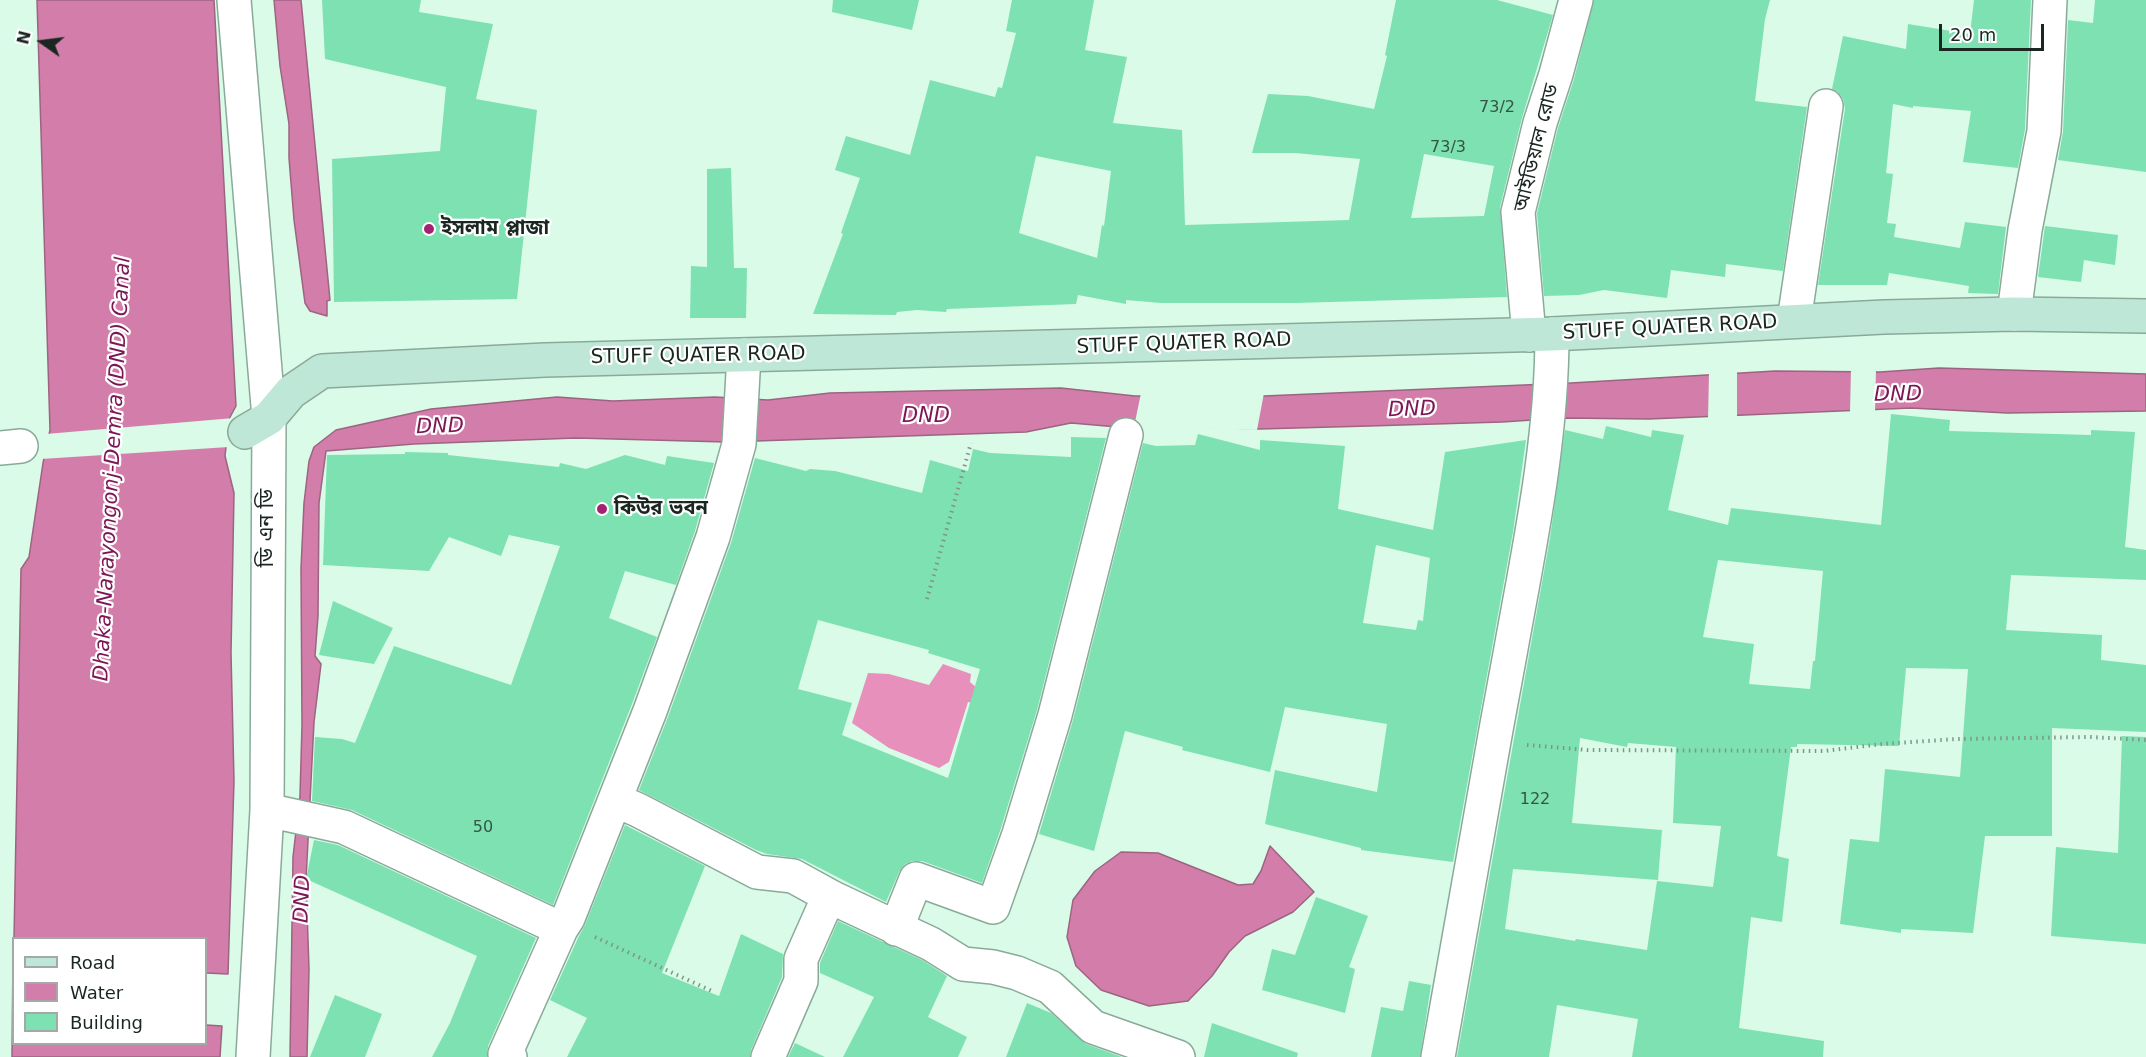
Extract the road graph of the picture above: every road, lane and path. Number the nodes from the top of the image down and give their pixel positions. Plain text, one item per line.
1 (234, 0) edge
2 (1576, 0) edge
3 (2050, 0) edge
4 (1826, 106) dead end
5 (2014, 314) junction
6 (2146, 316) edge
7 (1794, 321) junction
8 (1540, 334) junction
9 (744, 355) junction
10 (257, 425) junction
11 (1126, 435) dead end
12 (970, 443) dead end
13 (927, 599) dead end
14 (2146, 740) edge
15 (1493, 743) junction
16 (615, 800) junction
17 (291, 816) junction
18 (830, 896) junction
19 (563, 926) junction
20 (896, 929) junction
21 (714, 992) dead end
22 (253, 1057) edge
23 (510, 1057) edge
24 (768, 1057) edge
25 (1178, 1057) edge
26 (1438, 1057) edge

1 - 10 street, ডি এন ডি
2 - 8 street, আইডিয়াল রোড
3 - 5 street
4 - 7 street
5 - 6 street, STUFF QUATER ROAD
5 - 7 street, STUFF QUATER ROAD
7 - 8 street, STUFF QUATER ROAD
8 - 9 street, STUFF QUATER ROAD
8 - 15 street, আইডিয়াল রোড
9 - 10 street, STUFF QUATER ROAD
9 - 16 street
10 - 17 street, ডি এন ডি
11 - 20 street
12 - 13 path
14 - 15 path
15 - 26 street, আইডিয়াল রোড
16 - 18 street
16 - 19 street
17 - 19 street
17 - 22 street, ডি এন ডি
18 - 20 street
18 - 24 street
19 - 21 path
19 - 23 street
20 - 25 street

